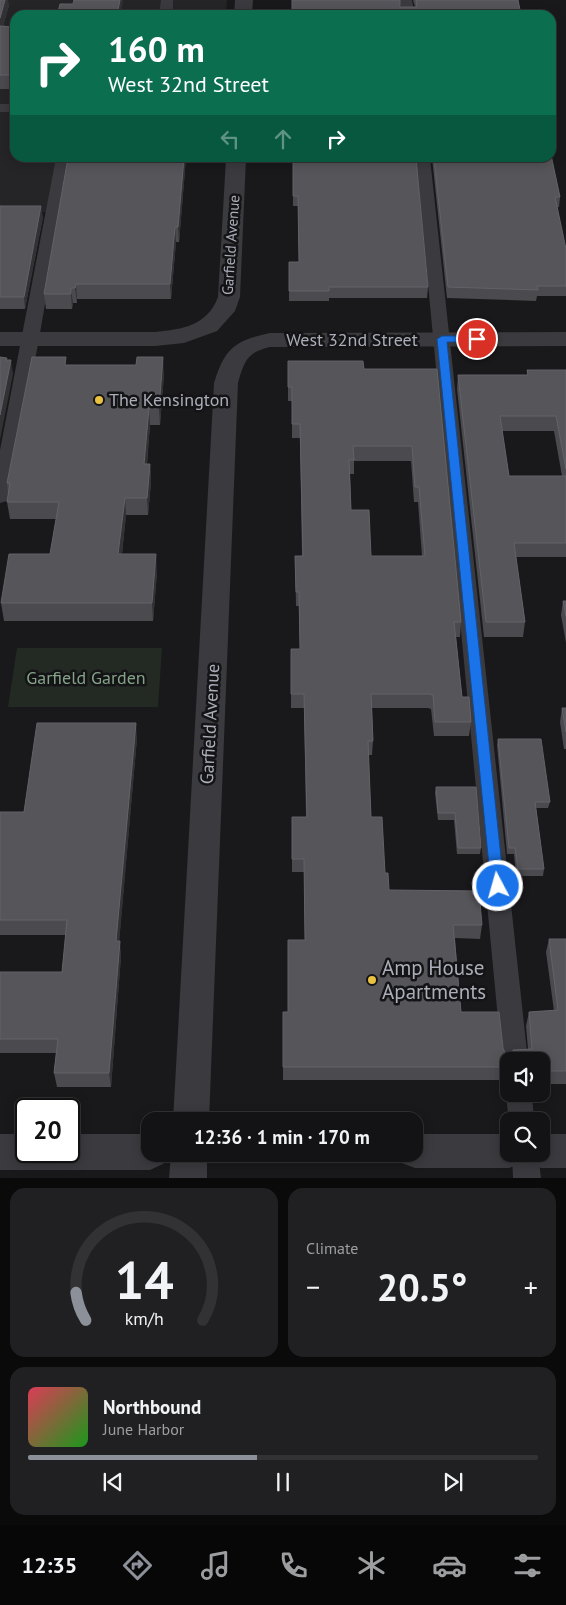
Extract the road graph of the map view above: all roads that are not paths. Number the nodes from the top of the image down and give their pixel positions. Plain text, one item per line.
1 (61, 162) edge
2 (236, 162) edge
3 (422, 162) edge
4 (0, 339) edge
5 (31, 339) junction
6 (442, 339) junction
7 (566, 339) edge
8 (258, 343) joint
9 (0, 497) edge
10 (514, 1052) edge
11 (191, 1112) edge
12 (423, 1151) edge
13 (500, 1151) edge
14 (550, 1151) edge
15 (566, 1151) edge
16 (0, 1152) edge
17 (141, 1152) edge
18 (189, 1162) edge
19 (526, 1162) edge
20 (188, 1178) edge
21 (527, 1178) edge

1 - 5 lane
2 - 5 street, Garfield Avenue
3 - 6 lane
4 - 5 street
5 - 9 lane
6 - 7 street, West 32nd Street
6 - 8 street, West 32nd Street
6 - 10 lane
8 - 11 street, Garfield Avenue
12 - 13 street
14 - 15 street
16 - 17 street
18 - 20 street
19 - 21 lane

